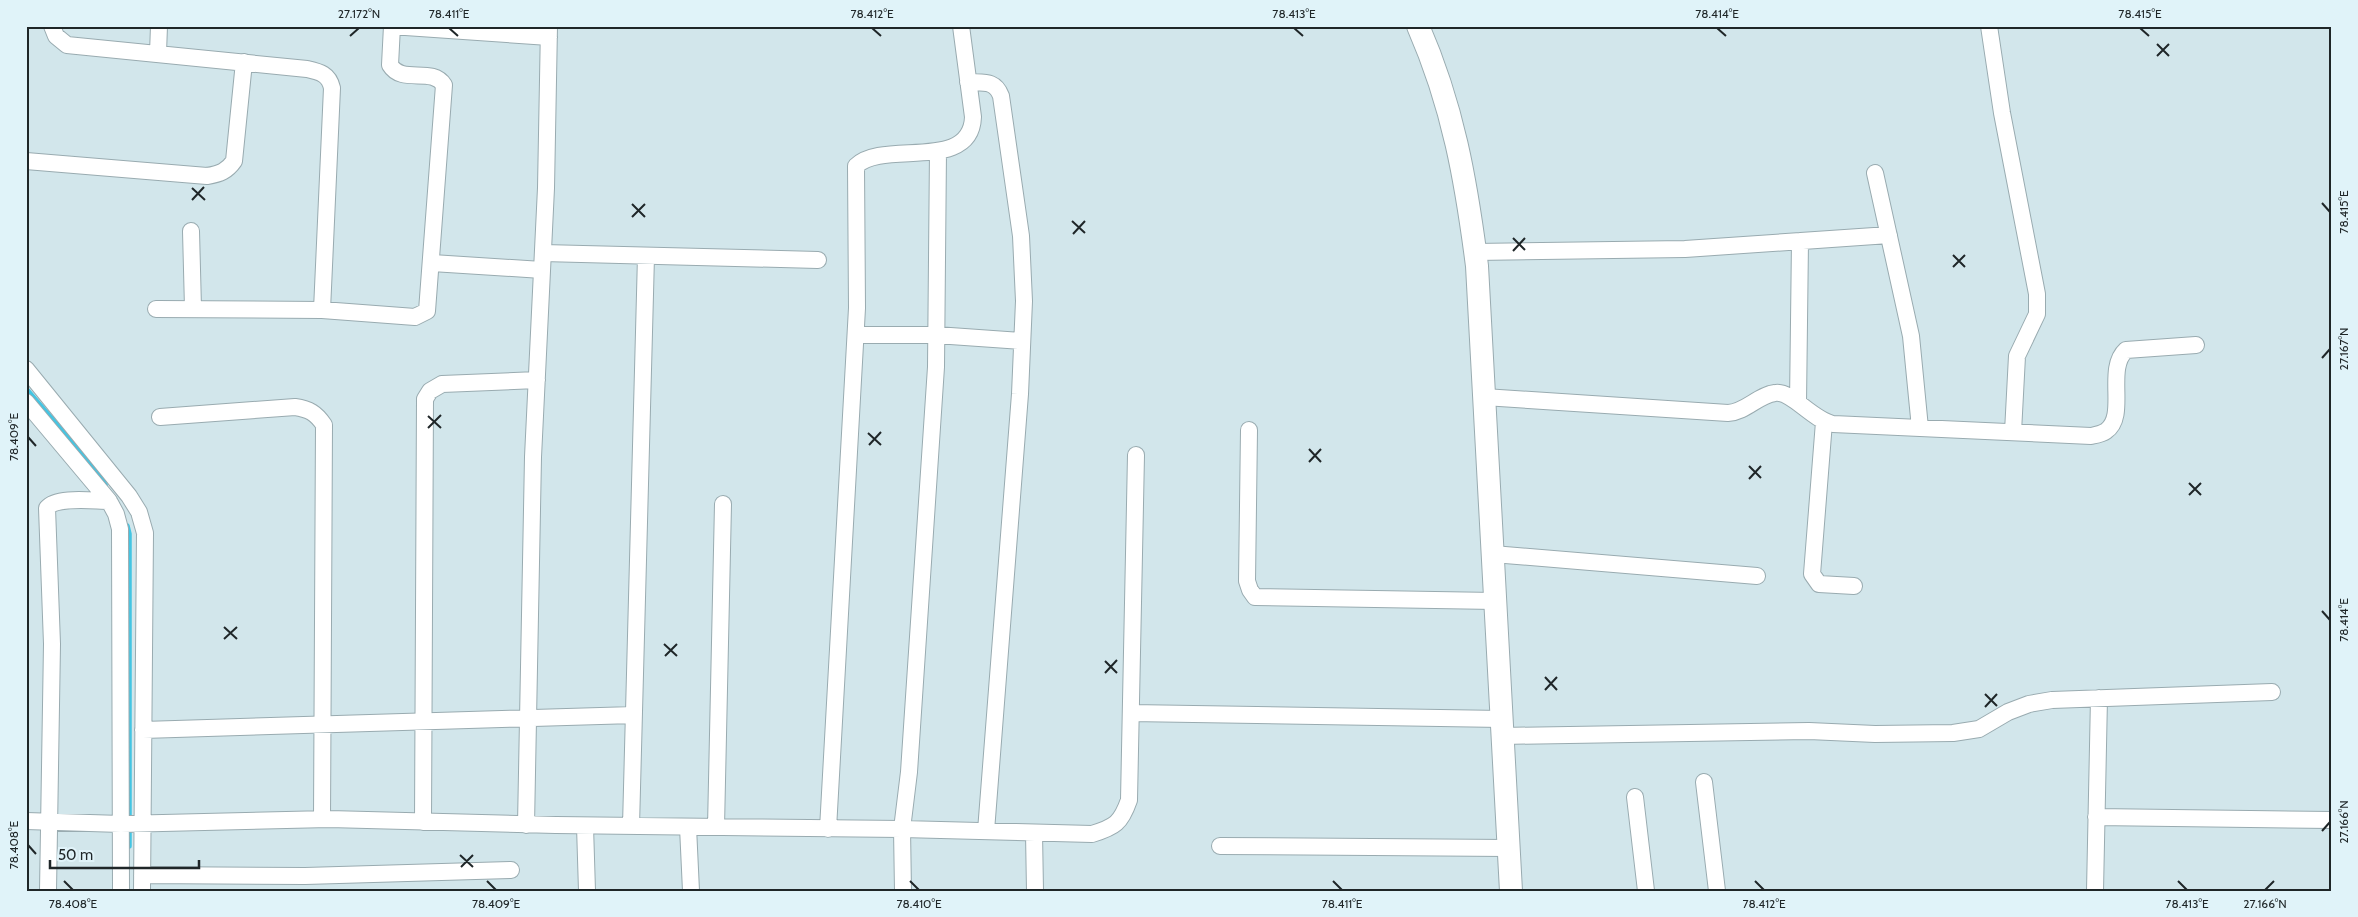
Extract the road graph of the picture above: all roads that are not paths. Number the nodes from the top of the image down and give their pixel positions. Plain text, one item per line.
1 (52, 26) edge
2 (159, 26) edge
3 (391, 26) edge
4 (960, 26) edge
5 (1418, 26) edge
6 (1989, 26) edge
7 (549, 32) edge
8 (158, 53) junction
9 (244, 62) junction
10 (968, 82) junction
11 (938, 152) junction
12 (26, 160) edge
13 (1876, 173) dead end
14 (191, 231) dead end
15 (1889, 234) junction
16 (1800, 241) junction
17 (1475, 252) junction
18 (543, 253) junction
19 (646, 256) junction
20 (818, 260) dead end
21 (432, 263) junction
22 (542, 270) junction
23 (193, 308) junction
24 (156, 310) dead end
25 (322, 310) junction
26 (936, 334) junction
27 (856, 335) junction
28 (1022, 341) junction
29 (2196, 346) dead end
30 (26, 368) edge
31 (537, 380) junction
32 (1484, 397) junction
33 (26, 402) edge
34 (1798, 403) junction
35 (160, 417) dead end
36 (1824, 422) junction
37 (1920, 428) junction
38 (1249, 430) dead end
39 (2013, 432) junction
40 (1136, 455) dead end
41 (109, 501) junction
42 (723, 504) dead end
43 (1493, 554) junction
44 (1757, 576) dead end
45 (1854, 586) dead end
46 (1495, 601) junction
47 (2272, 692) dead end
48 (2099, 698) junction
49 (1131, 713) junction
50 (634, 715) junction
51 (528, 719) junction
52 (424, 721) junction
53 (322, 724) junction
54 (1502, 727) junction
55 (143, 730) junction
56 (1704, 782) dead end
57 (1636, 797) dead end
58 (2096, 817) junction
59 (322, 819) junction
60 (2332, 820) edge
61 (26, 821) edge
62 (50, 822) junction
63 (423, 822) junction
64 (131, 824) junction
65 (526, 824) junction
66 (585, 826) junction
67 (631, 826) junction
68 (688, 827) junction
69 (716, 827) junction
70 (828, 829) junction
71 (902, 829) junction
72 (986, 831) junction
73 (1034, 833) junction
74 (1220, 846) dead end
75 (1508, 848) junction
76 (511, 870) dead end
77 (142, 883) edge
78 (48, 891) edge
79 (121, 891) edge
80 (587, 891) edge
81 (691, 891) edge
82 (903, 891) edge
83 (1035, 891) edge
84 (1511, 891) edge
85 (1646, 891) edge
86 (1717, 891) edge
87 (2095, 891) edge

1 - 8 street
2 - 8 street
3 - 7 street
3 - 21 street
4 - 10 street
5 - 17 street
6 - 39 street
7 - 18 street
8 - 9 street
9 - 12 street
9 - 25 street
10 - 11 street
10 - 28 street
11 - 26 street
11 - 27 street
13 - 15 street
14 - 23 street
15 - 16 street
15 - 37 street
16 - 17 street
16 - 34 street
17 - 32 street
18 - 19 street
18 - 22 street
19 - 20 street
19 - 50 street
21 - 22 street
21 - 25 street
22 - 31 street
23 - 24 street
23 - 25 street
26 - 27 street
26 - 28 street
26 - 71 street
27 - 70 street
28 - 72 street
29 - 39 street
30 - 55 street
31 - 51 street
31 - 52 street
32 - 34 street
32 - 43 street
33 - 41 street
34 - 36 street
35 - 53 street
36 - 37 street
36 - 45 street
37 - 39 street
38 - 46 street
40 - 49 street
41 - 62 street
41 - 64 street
42 - 69 street
43 - 44 street
43 - 46 street
46 - 54 street
47 - 48 street
48 - 54 street
48 - 58 street
49 - 54 street
49 - 73 street
50 - 51 street
50 - 67 street
51 - 52 street
51 - 65 street
52 - 53 street
52 - 63 street
53 - 55 street
53 - 59 street
54 - 75 street
55 - 64 street
56 - 86 street
57 - 85 street
58 - 60 street
58 - 87 street
59 - 63 street
59 - 64 street
61 - 62 street
62 - 64 street
62 - 78 street
63 - 65 street
64 - 77 street
64 - 79 street
65 - 66 street
66 - 67 street
66 - 80 street
67 - 68 street
68 - 69 street
68 - 81 street
69 - 70 street
70 - 71 street
71 - 72 street
71 - 82 street
72 - 73 street
73 - 83 street
74 - 75 street
75 - 84 street
76 - 77 street

